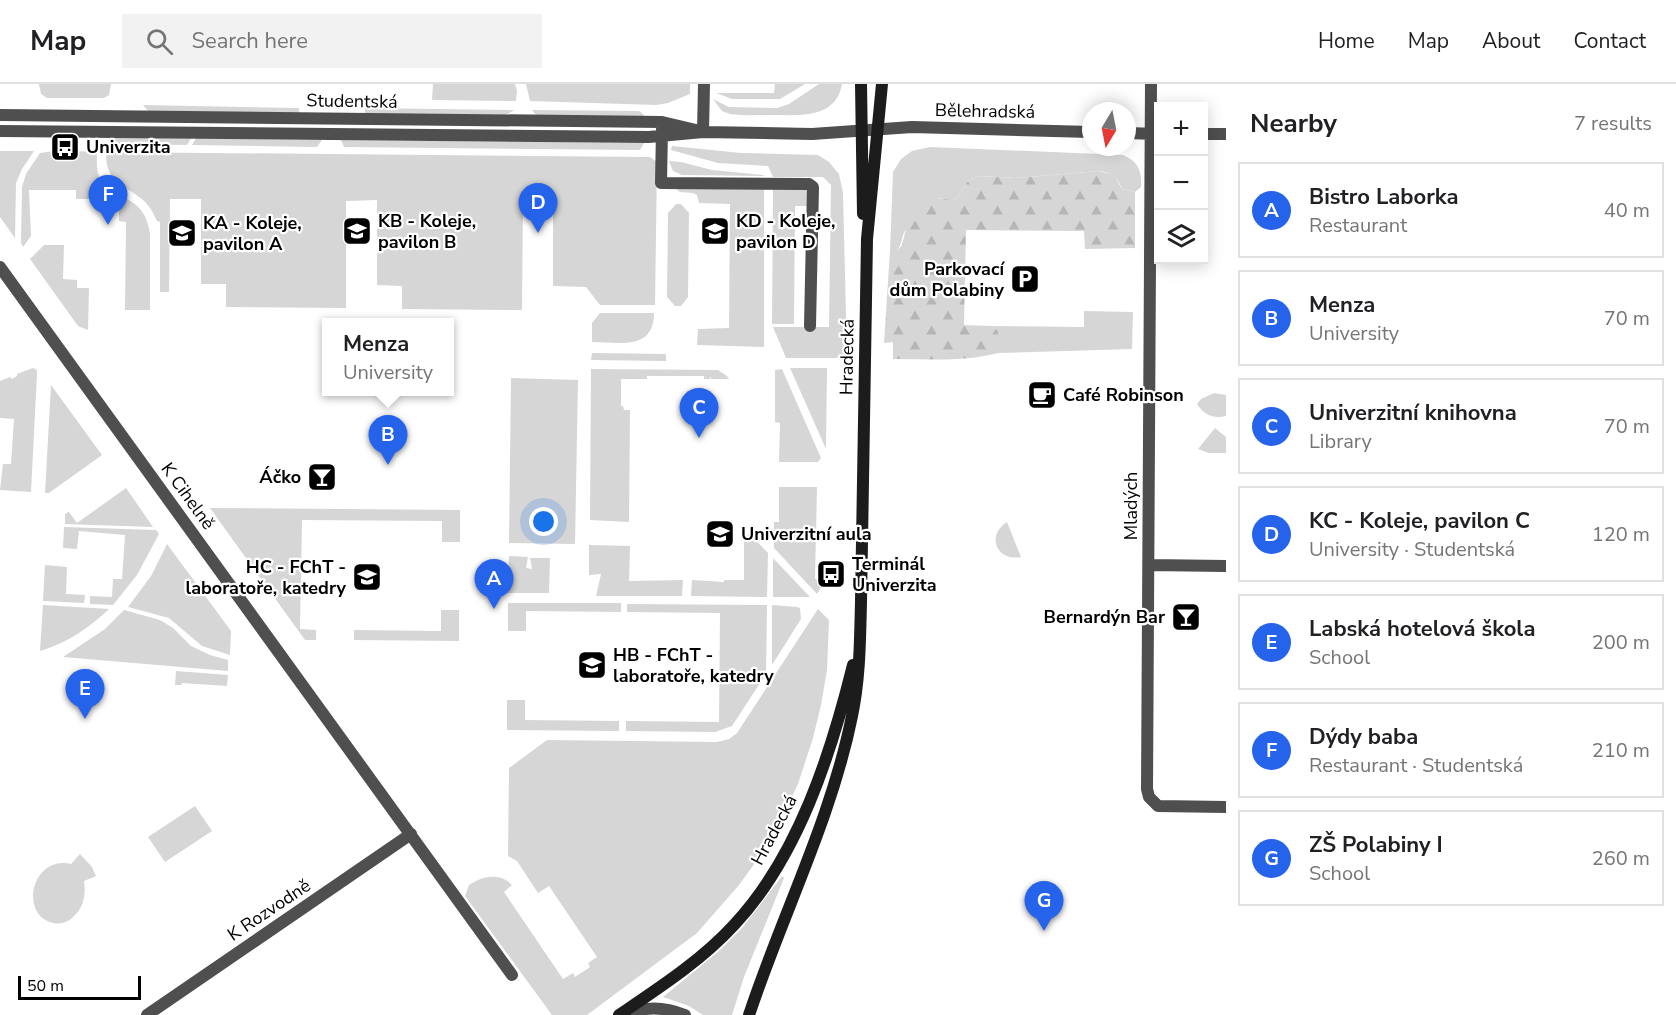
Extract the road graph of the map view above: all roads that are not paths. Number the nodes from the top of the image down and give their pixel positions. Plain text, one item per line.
1 (704, 84) edge
2 (861, 84) edge
3 (882, 84) edge
4 (1151, 84) edge
5 (0, 115) edge
6 (662, 122) junction
7 (879, 130) junction
8 (0, 131) edge
9 (860, 131) junction
10 (703, 132) junction
11 (1082, 132) edge
12 (1136, 133) edge
13 (1154, 134) edge
14 (1208, 134) edge
15 (1226, 134) edge
16 (662, 137) junction
17 (0, 267) edge
18 (866, 293) junction
19 (810, 326) dead end
20 (1149, 566) junction
21 (1226, 566) edge
22 (861, 602) junction
23 (1226, 807) edge
24 (411, 834) junction
25 (512, 975) dead end
26 (147, 1015) edge
27 (619, 1015) edge
28 (626, 1015) edge
29 (685, 1015) edge
30 (748, 1015) edge

1 - 10 street
2 - 9 main road
3 - 7 main road
4 - 13 street
5 - 6 street, Studentská
6 - 10 street, Studentská
6 - 16 street
7 - 9 street, Studentská
7 - 11 street, Bělehradská
7 - 18 main road
8 - 16 street, Studentská
9 - 10 street, Studentská
9 - 18 main road
10 - 16 street, Studentská
12 - 13 street
13 - 20 street, Mladých
14 - 15 street
16 - 19 street
17 - 24 street, K Cihelně
18 - 22 main road, Hradecká
20 - 21 street
20 - 23 street, Mladých
22 - 27 main road, Hradecká
22 - 30 main road, Hradecká
24 - 25 street, K Cihelně
24 - 26 street, K Rozvodně
28 - 29 street

